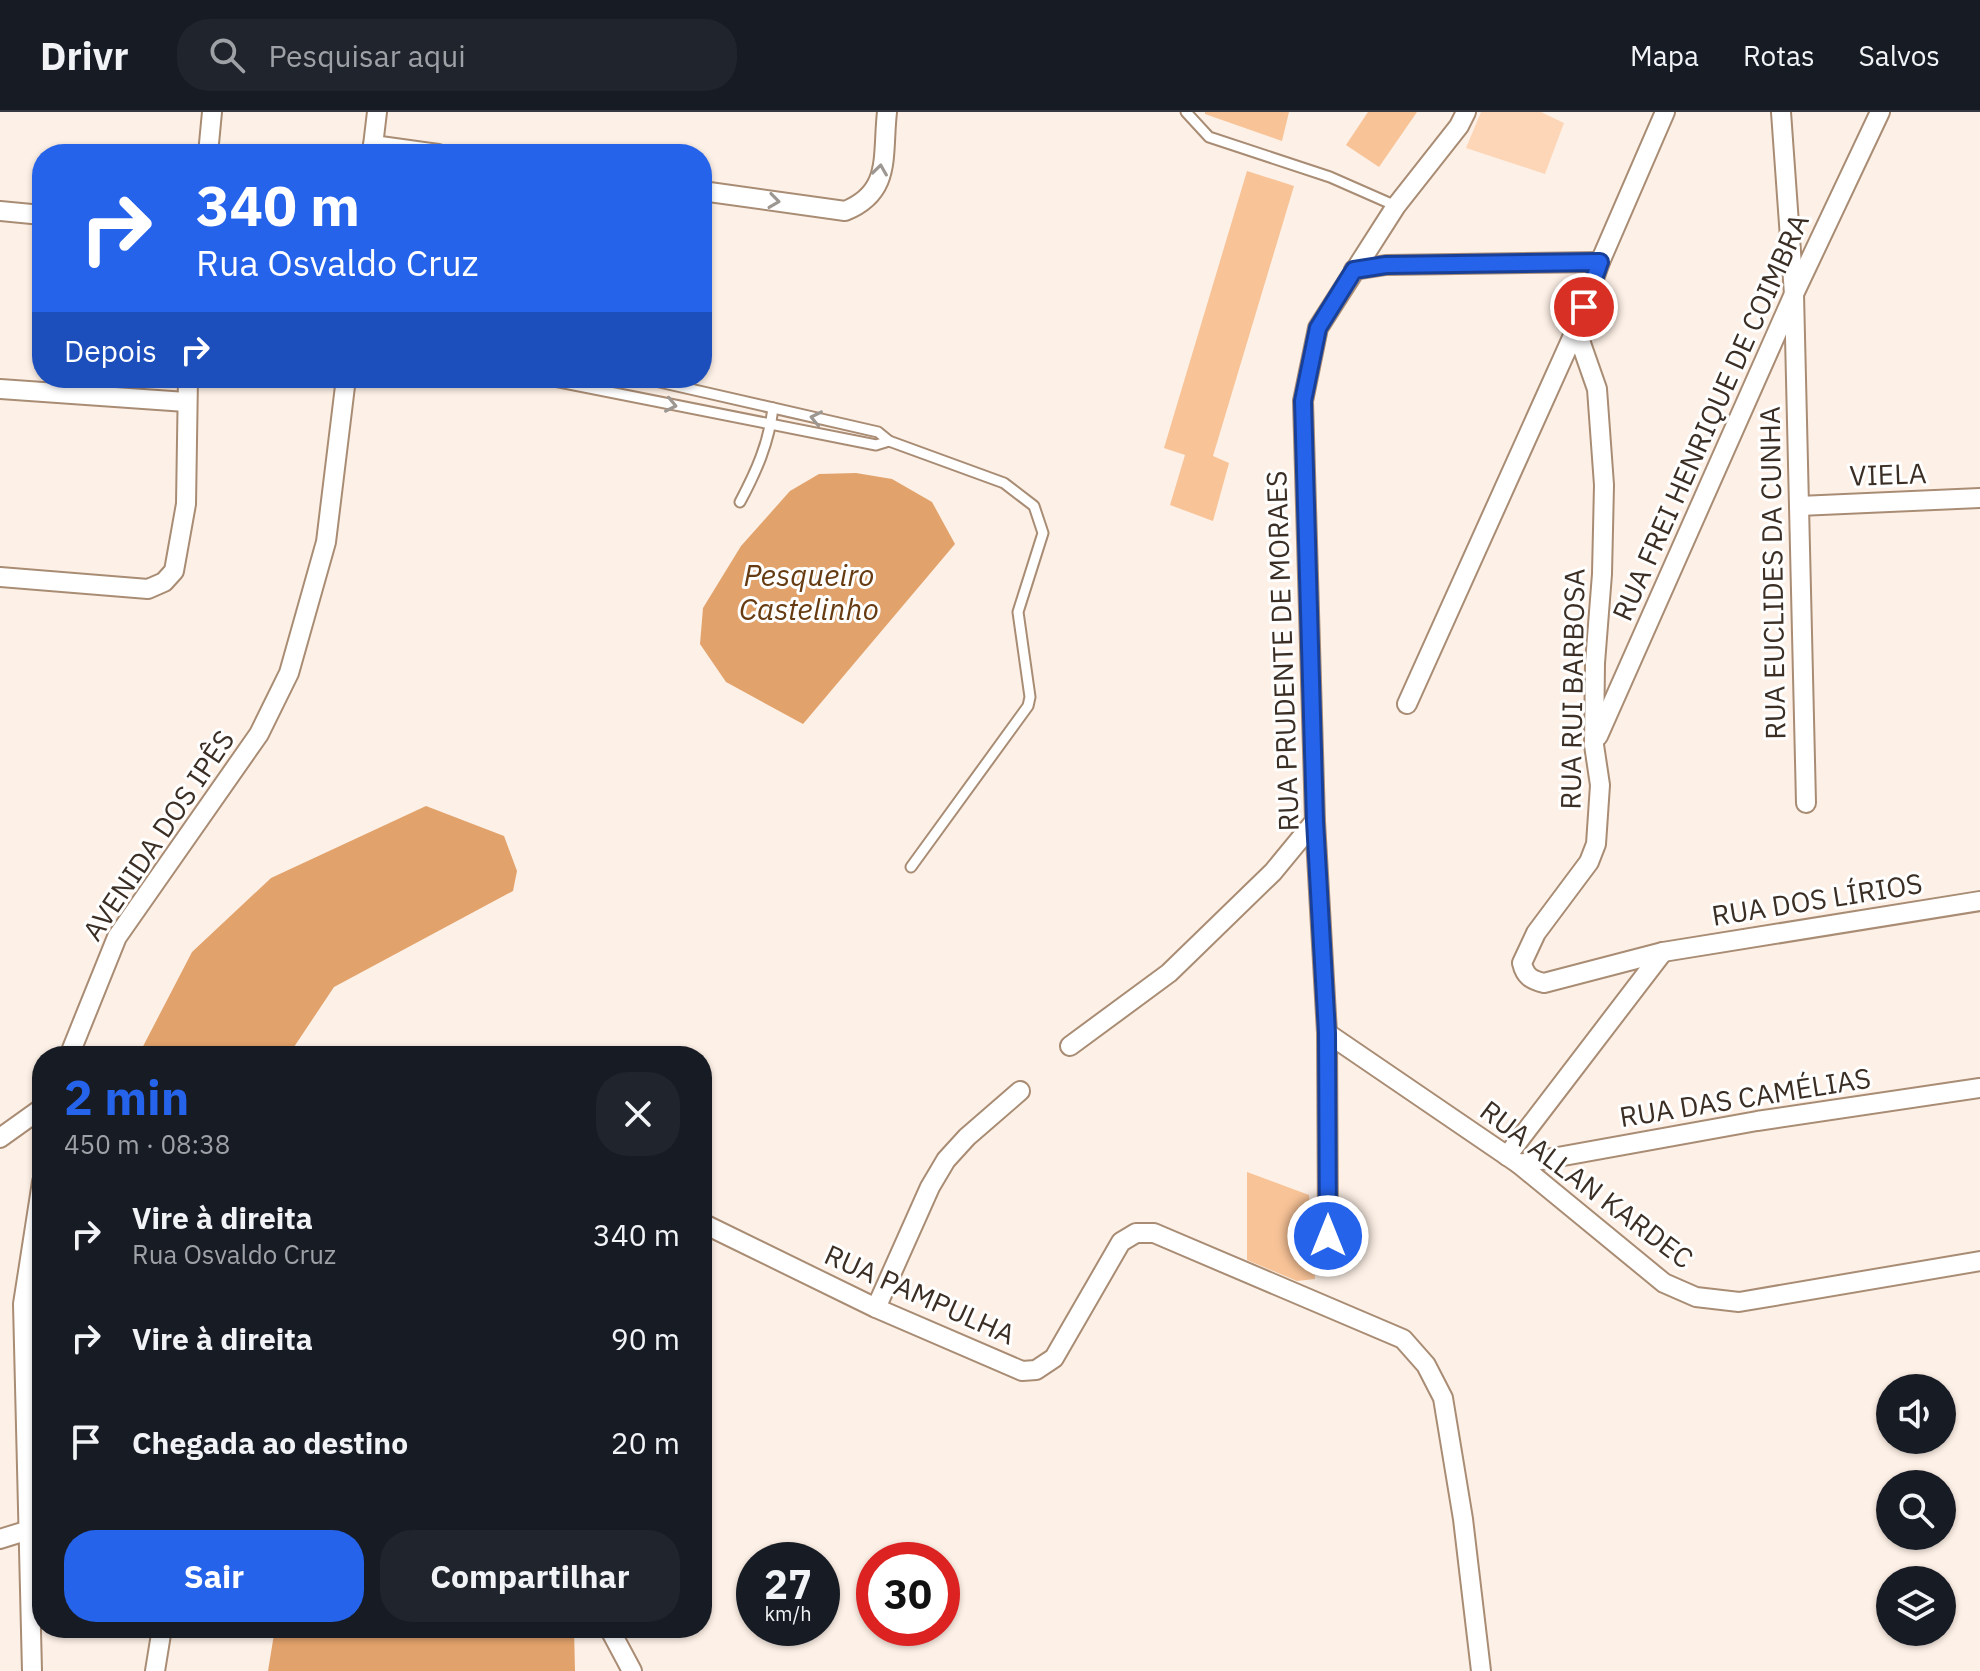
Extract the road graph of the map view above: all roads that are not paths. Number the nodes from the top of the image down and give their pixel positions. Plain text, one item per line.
1 (212, 112) edge
2 (377, 112) edge
3 (887, 112) edge
4 (1186, 112) edge
5 (1466, 112) edge
6 (1665, 112) edge
7 (1781, 112) edge
8 (1880, 112) edge
9 (209, 144) edge
10 (373, 144) edge
11 (712, 192) edge
12 (1396, 206) junction
13 (0, 211) edge
14 (32, 214) edge
15 (1600, 262) junction
16 (1354, 270) junction
17 (1794, 294) junction
18 (1576, 329) junction
19 (187, 388) edge
20 (345, 388) edge
21 (590, 388) edge
22 (646, 388) edge
23 (685, 388) edge
24 (0, 389) edge
25 (646, 399) junction
26 (186, 402) junction
27 (773, 408) junction
28 (771, 425) junction
29 (889, 441) junction
30 (1980, 498) edge
31 (740, 502) dead end
32 (1799, 506) junction
33 (0, 577) edge
34 (1407, 704) dead end
35 (1594, 745) junction
36 (1806, 803) dead end
37 (1315, 821) junction
38 (911, 867) dead end
39 (1980, 901) edge
40 (1663, 952) junction
41 (1532, 980) joint
42 (1327, 1033) junction
43 (73, 1046) edge
44 (1070, 1046) dead end
45 (1980, 1088) edge
46 (1020, 1091) dead end
47 (32, 1115) edge
48 (0, 1138) edge
49 (1513, 1160) junction
50 (712, 1228) edge
51 (1328, 1236) dead end
52 (32, 1246) edge
53 (1980, 1261) edge
54 (876, 1308) junction
55 (29, 1530) junction
56 (0, 1539) edge
57 (160, 1638) edge
58 (614, 1638) edge
59 (32, 1671) edge
60 (155, 1671) edge
61 (632, 1671) edge
62 (1481, 1671) edge

1 - 9 street
2 - 10 street
11 -> 3 street
4 - 12 lane
5 - 12 street, RUA PRUDENTE DE MORAES
6 - 15 street
7 - 17 street, RUA EUCLIDES DA CUNHA
8 - 17 street, RUA FREI HENRIQUE DE COIMBRA
12 - 16 street, RUA PRUDENTE DE MORAES
13 - 14 street
15 - 16 street
15 - 18 street
16 - 37 street, RUA PRUDENTE DE MORAES
17 - 32 street, RUA EUCLIDES DA CUNHA
17 - 35 street, RUA FREI HENRIQUE DE COIMBRA
18 - 34 street
18 - 35 street, RUA RUI BARBOSA
19 - 26 street
20 - 43 street, AVENIDA DOS IPÊS
21 - 25 lane
22 - 25 lane
23 - 27 lane
24 - 26 street
25 -> 28 lane
26 - 33 street
27 - 28 lane
29 -> 27 lane
28 - 29 lane
28 - 31 lane
29 - 38 lane
30 - 32 street, VIELA
32 - 36 street, RUA EUCLIDES DA CUNHA
35 - 41 street, RUA RUI BARBOSA
37 - 42 street, RUA PRUDENTE DE MORAES
37 - 44 street
39 - 40 street, RUA DOS LÍRIOS
40 - 41 street, RUA DOS LÍRIOS
40 - 49 street
42 - 49 street, RUA ALLAN KARDEC
42 - 51 street, RUA PRUDENTE DE MORAES
45 - 49 street, RUA DAS CAMÉLIAS
46 - 54 street
47 - 48 street
49 - 53 street, RUA ALLAN KARDEC
50 - 54 street, RUA PAMPULHA
52 - 55 street
54 - 62 street, RUA PAMPULHA
55 - 56 street
55 - 59 street
57 - 60 street
58 - 61 street

